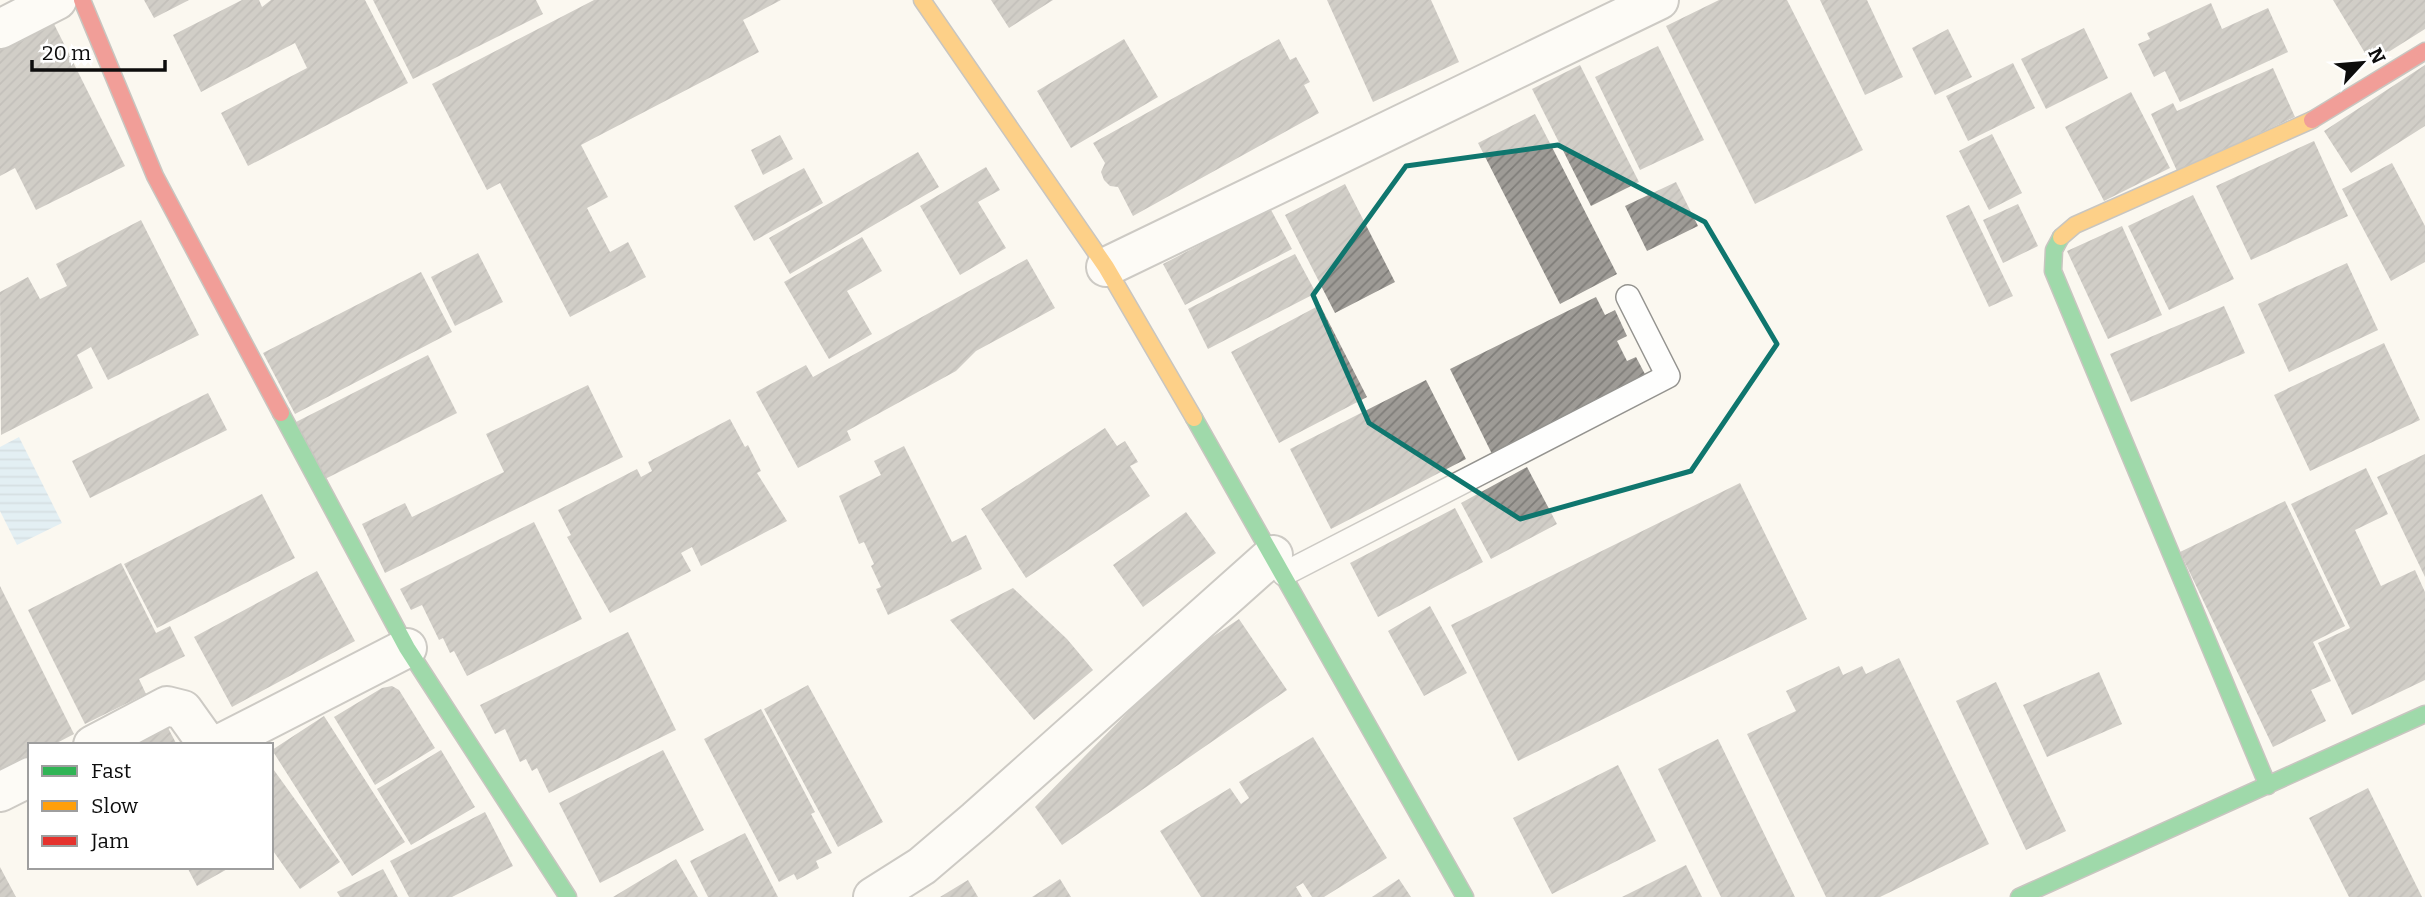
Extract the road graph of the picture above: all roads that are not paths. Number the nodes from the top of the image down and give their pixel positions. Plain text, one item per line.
1 (57, 0) edge
2 (82, 0) edge
3 (922, 0) edge
4 (1659, 0) edge
5 (0, 29) edge
6 (2425, 51) edge
7 (1106, 267) junction
8 (1628, 297) dead end
9 (1279, 564) junction
10 (407, 648) junction
11 (2425, 714) edge
12 (97, 743) edge
13 (212, 743) edge
14 (219, 743) edge
15 (28, 778) edge
16 (2268, 786) junction
17 (0, 792) edge
18 (568, 897) edge
19 (873, 897) edge
20 (1465, 897) edge
21 (2019, 897) edge

1 - 5 street
2 - 10 street
3 - 7 street
4 - 7 street
6 - 16 street
7 - 9 street
8 - 9 lane
9 - 19 street
9 - 20 street
10 - 14 street
10 - 18 street
11 - 16 street
12 - 13 street
15 - 17 street
16 - 21 street

